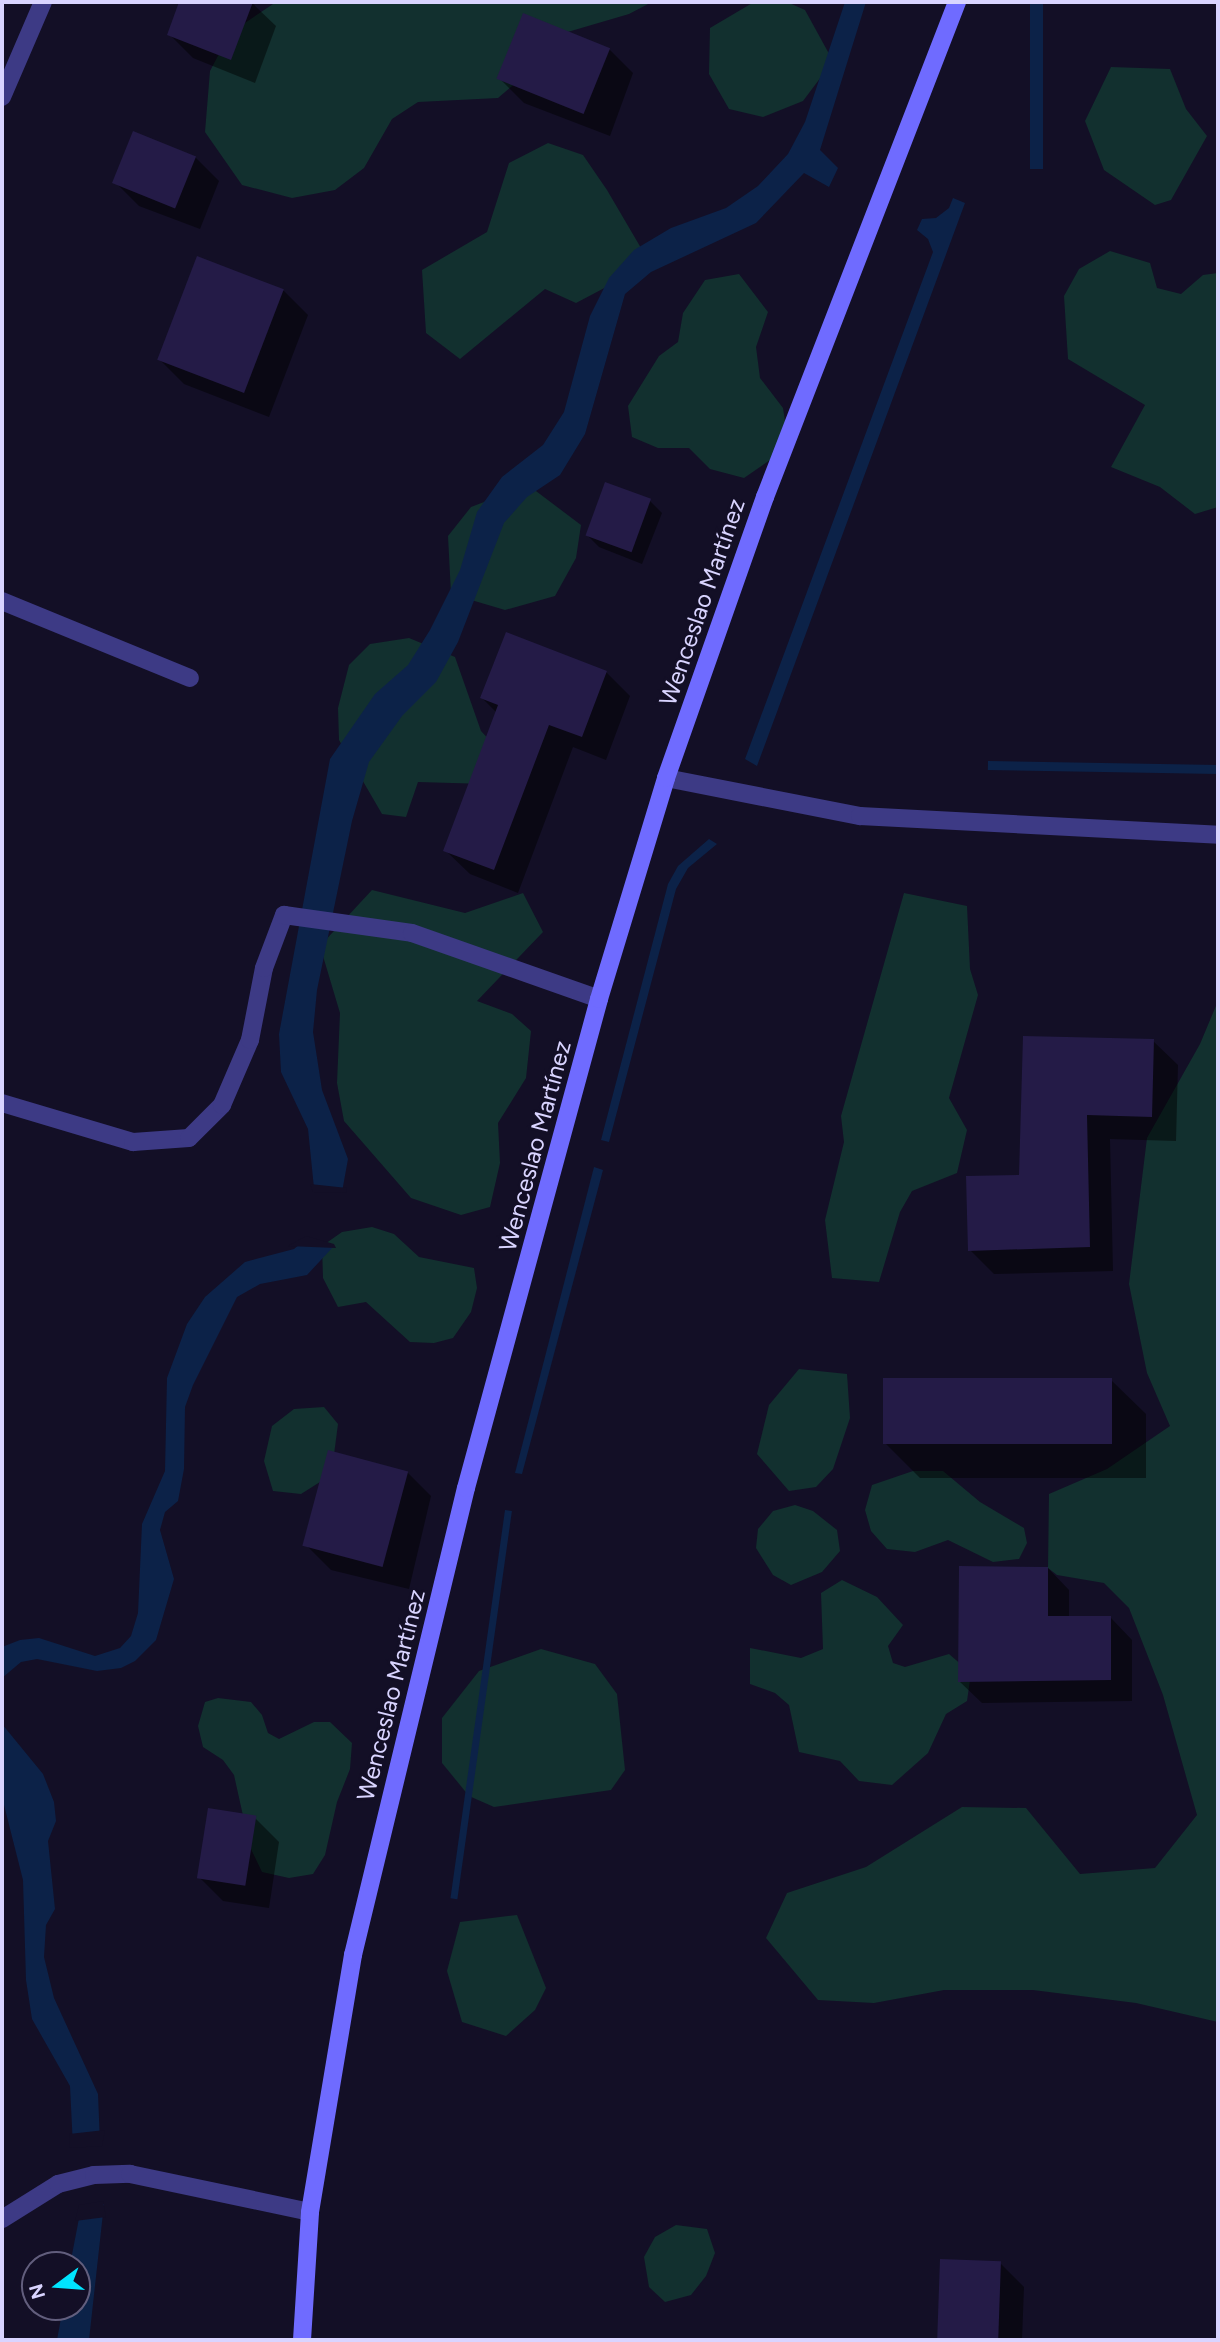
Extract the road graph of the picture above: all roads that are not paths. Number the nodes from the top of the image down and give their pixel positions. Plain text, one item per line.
1 (43, 2) edge
2 (957, 2) edge
3 (2, 97) edge
4 (2, 601) edge
5 (190, 678) dead end
6 (666, 778) junction
7 (1218, 835) edge
8 (599, 999) junction
9 (2, 1103) edge
10 (310, 2212) junction
11 (2, 2218) edge
12 (302, 2340) edge

1 - 3 street
2 - 6 main road, Wenceslao Martínez
4 - 5 street
6 - 7 street
6 - 8 main road, Wenceslao Martínez
8 - 9 street
8 - 10 main road, Wenceslao Martínez
10 - 11 street
10 - 12 main road, Wenceslao Martínez

